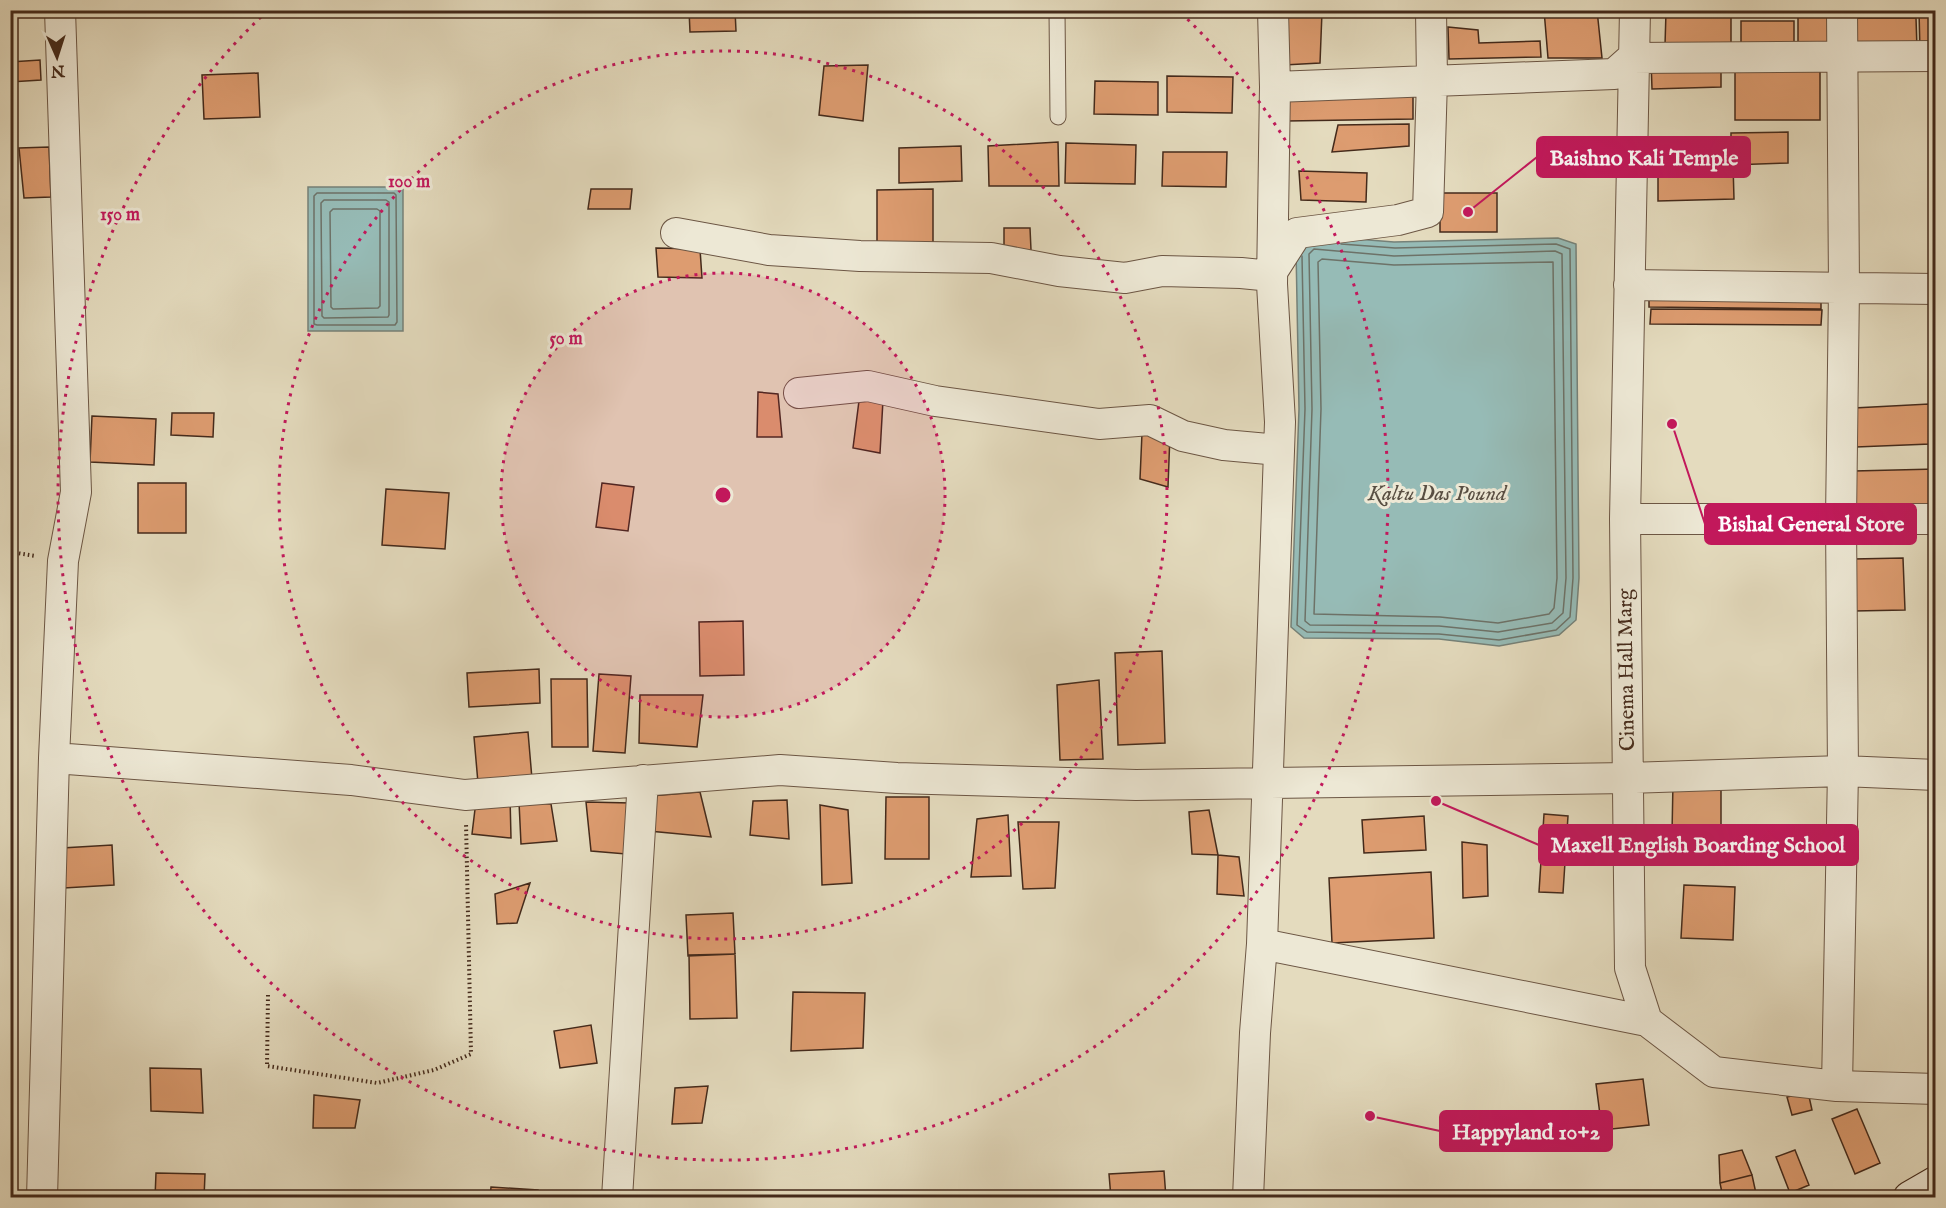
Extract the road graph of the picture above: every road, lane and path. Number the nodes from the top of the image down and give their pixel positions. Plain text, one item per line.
1 (60, 10) edge
2 (1057, 10) edge
3 (1273, 10) edge
4 (1431, 10) edge
5 (1635, 10) edge
6 (1842, 10) edge
7 (1842, 56) junction
8 (1935, 56) edge
9 (1632, 58) junction
10 (1432, 80) junction
11 (1275, 87) junction
12 (1058, 117) dead end
13 (675, 233) dead end
14 (1272, 274) junction
15 (1629, 285) junction
16 (1844, 288) junction
17 (1935, 289) edge
18 (798, 393) dead end
19 (1279, 450) junction
20 (1625, 519) junction
21 (1841, 519) junction
22 (1935, 519) edge
23 (54, 758) junction
24 (1843, 771) junction
25 (1935, 775) edge
26 (1628, 778) junction
27 (643, 780) junction
28 (1266, 783) junction
29 (465, 795) junction
30 (1262, 944) junction
31 (267, 995) dead end
32 (1647, 1021) junction
33 (1837, 1086) junction
34 (1935, 1089) edge
35 (1935, 1183) edge
36 (42, 1197) edge
37 (616, 1197) edge
38 (1248, 1197) edge
39 (1910, 1197) edge

1 - 23 street
2 - 12 lane
3 - 11 street
4 - 10 street
5 - 9 street, Cinema Hall Marg
6 - 7 street
7 - 8 street
7 - 9 street
7 - 16 street
9 - 10 street
9 - 15 street, Cinema Hall Marg
10 - 11 street
10 - 14 street
11 - 14 street
13 - 14 street
14 - 19 street
15 - 16 street
15 - 20 street, Cinema Hall Marg
16 - 17 street
16 - 21 street
18 - 19 street
19 - 28 street
20 - 21 street
20 - 26 street, Cinema Hall Marg
21 - 22 street
21 - 24 street
23 - 29 street
23 - 36 street
24 - 25 street
24 - 26 street
24 - 33 street
26 - 28 street
26 - 32 street, Cinema Hall Marg
27 - 28 street
27 - 29 street
27 - 37 street
28 - 30 street
29 - 31 path
30 - 32 street
30 - 38 street
32 - 33 street
33 - 34 street
35 - 39 main road

